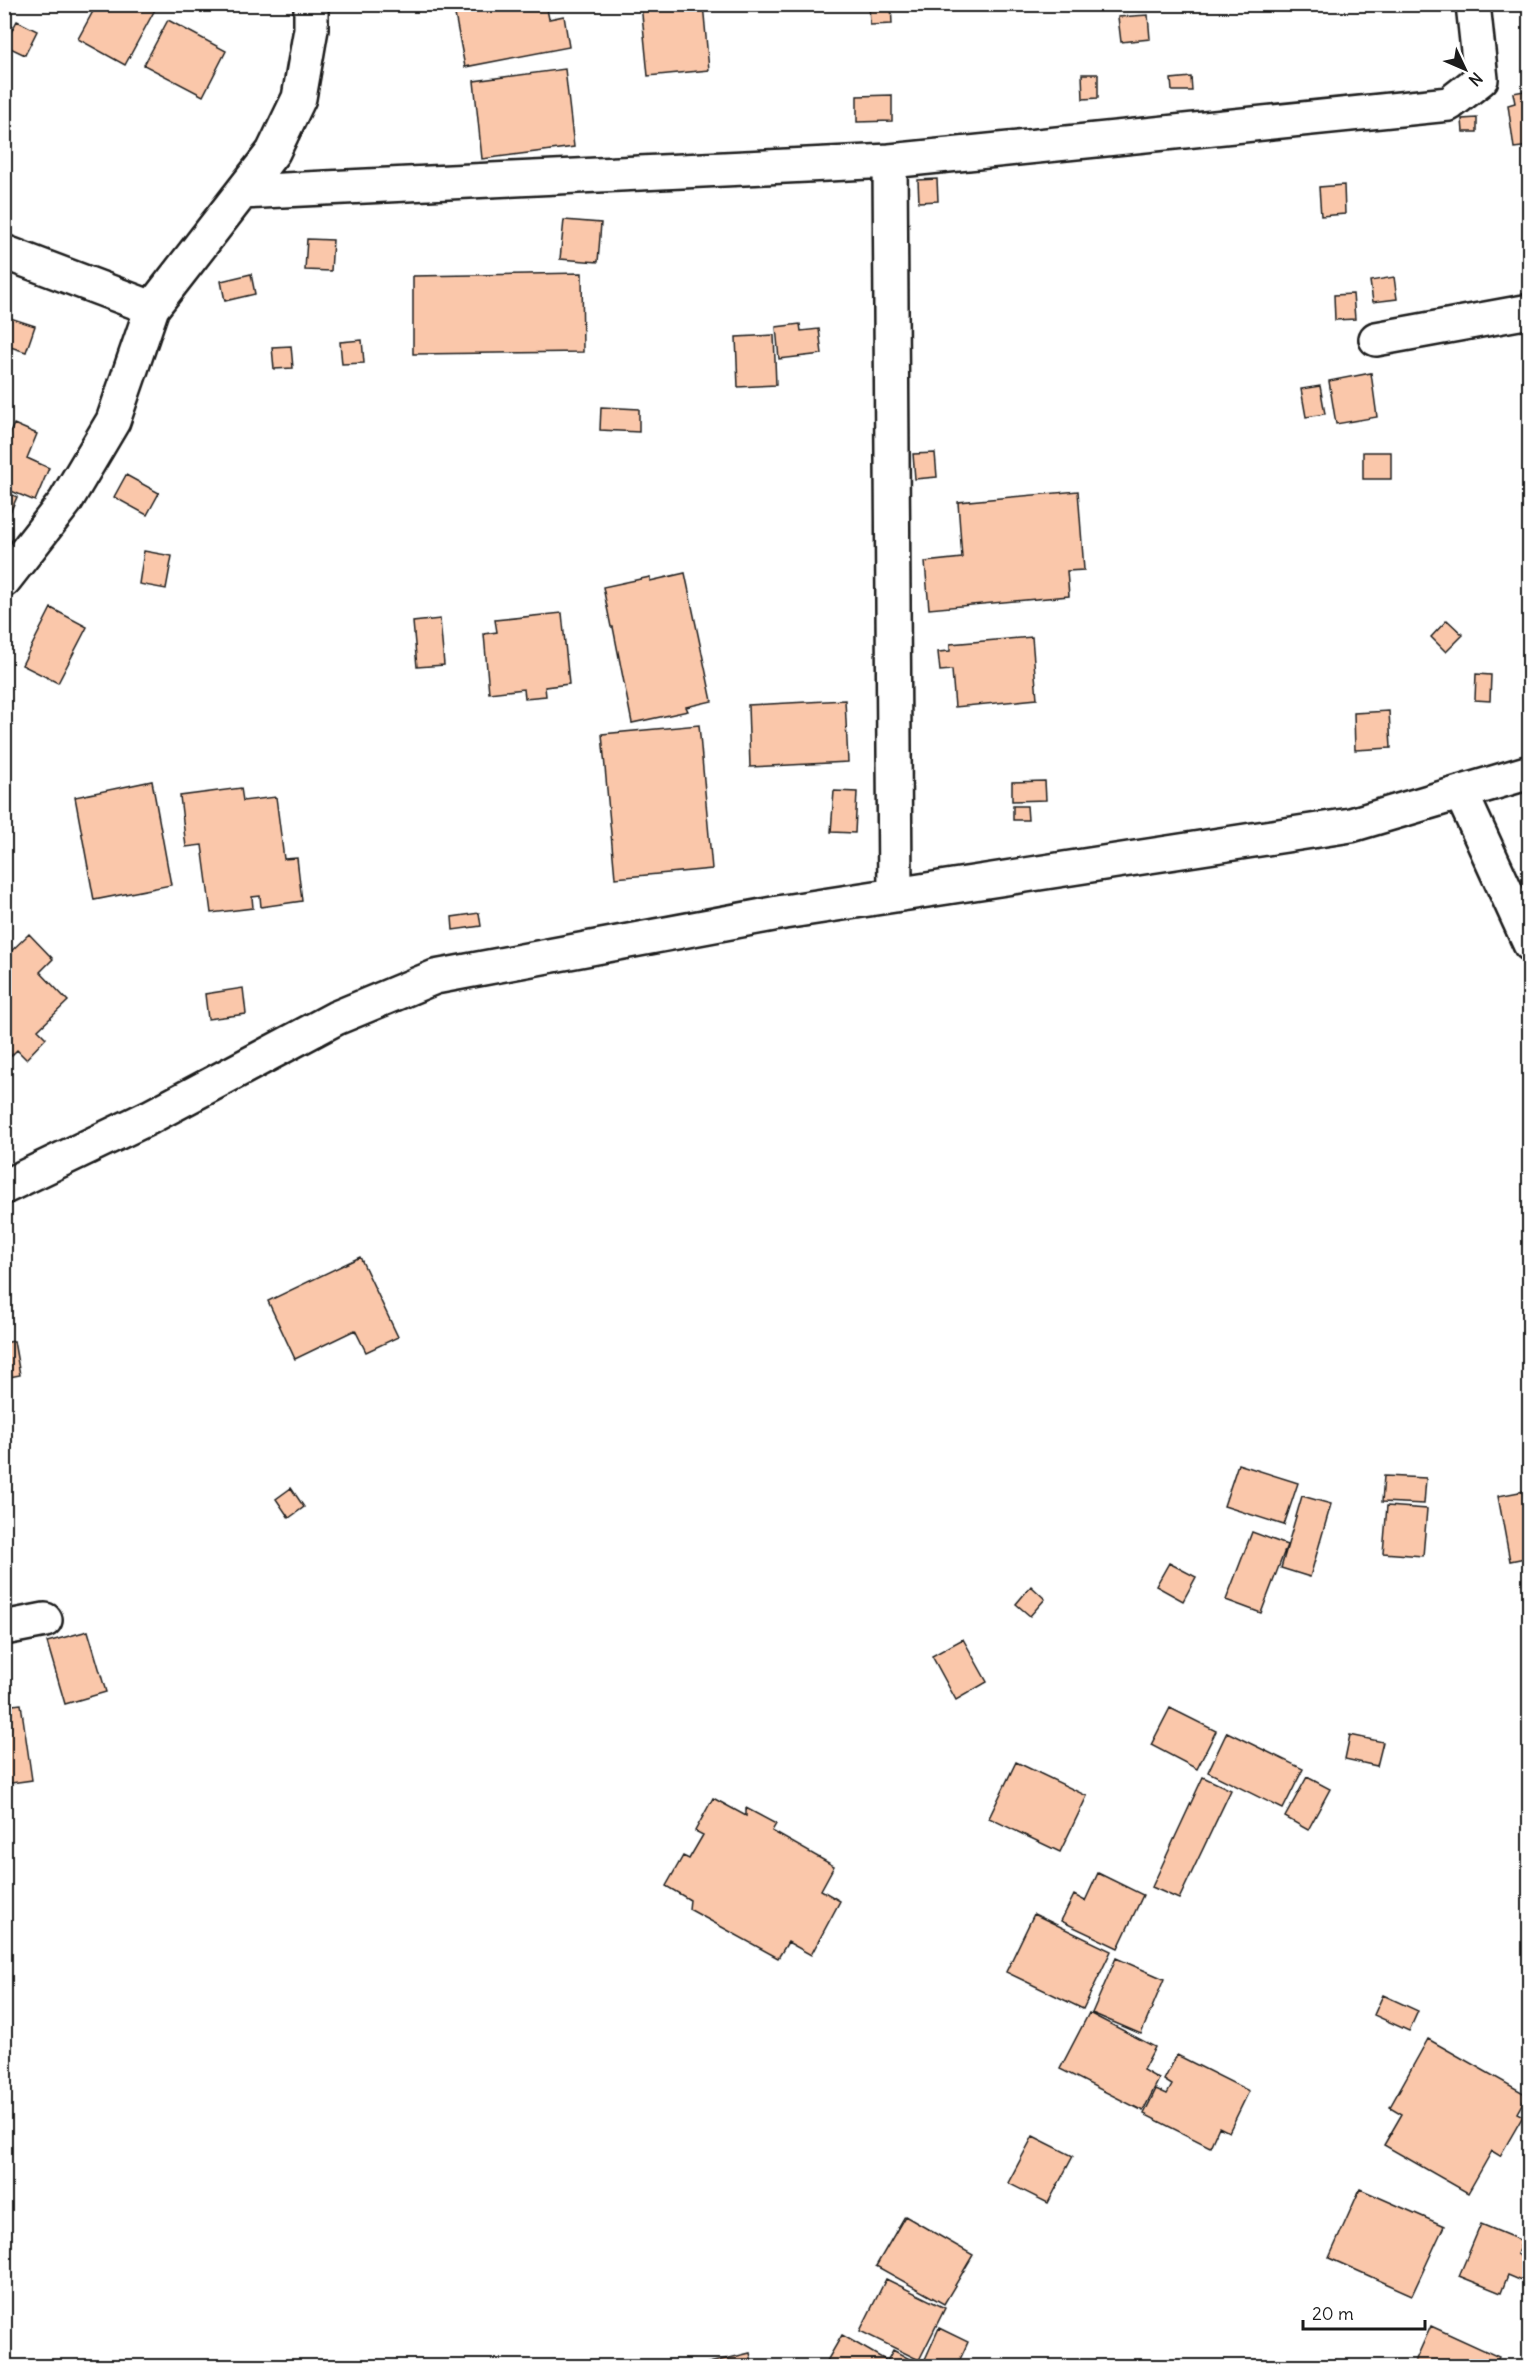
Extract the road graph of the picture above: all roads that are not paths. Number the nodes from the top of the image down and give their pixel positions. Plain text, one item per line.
1 (311, 4) edge
2 (1473, 4) edge
3 (890, 161) junction
4 (242, 192) junction
5 (4, 252) edge
6 (152, 308) junction
7 (1530, 311) edge
8 (1376, 339) dead end
9 (4, 580) edge
10 (1530, 772) edge
11 (1461, 793) junction
12 (895, 895) junction
13 (1530, 944) edge
14 (4, 1187) edge
15 (45, 1620) dead end
16 (4, 1628) edge

1 - 4 street
2 - 3 street
3 - 4 street
3 - 12 street
4 - 6 street
5 - 6 street
6 - 9 street
7 - 8 street
10 - 11 street
11 - 12 street
11 - 13 street
12 - 14 street
15 - 16 street

